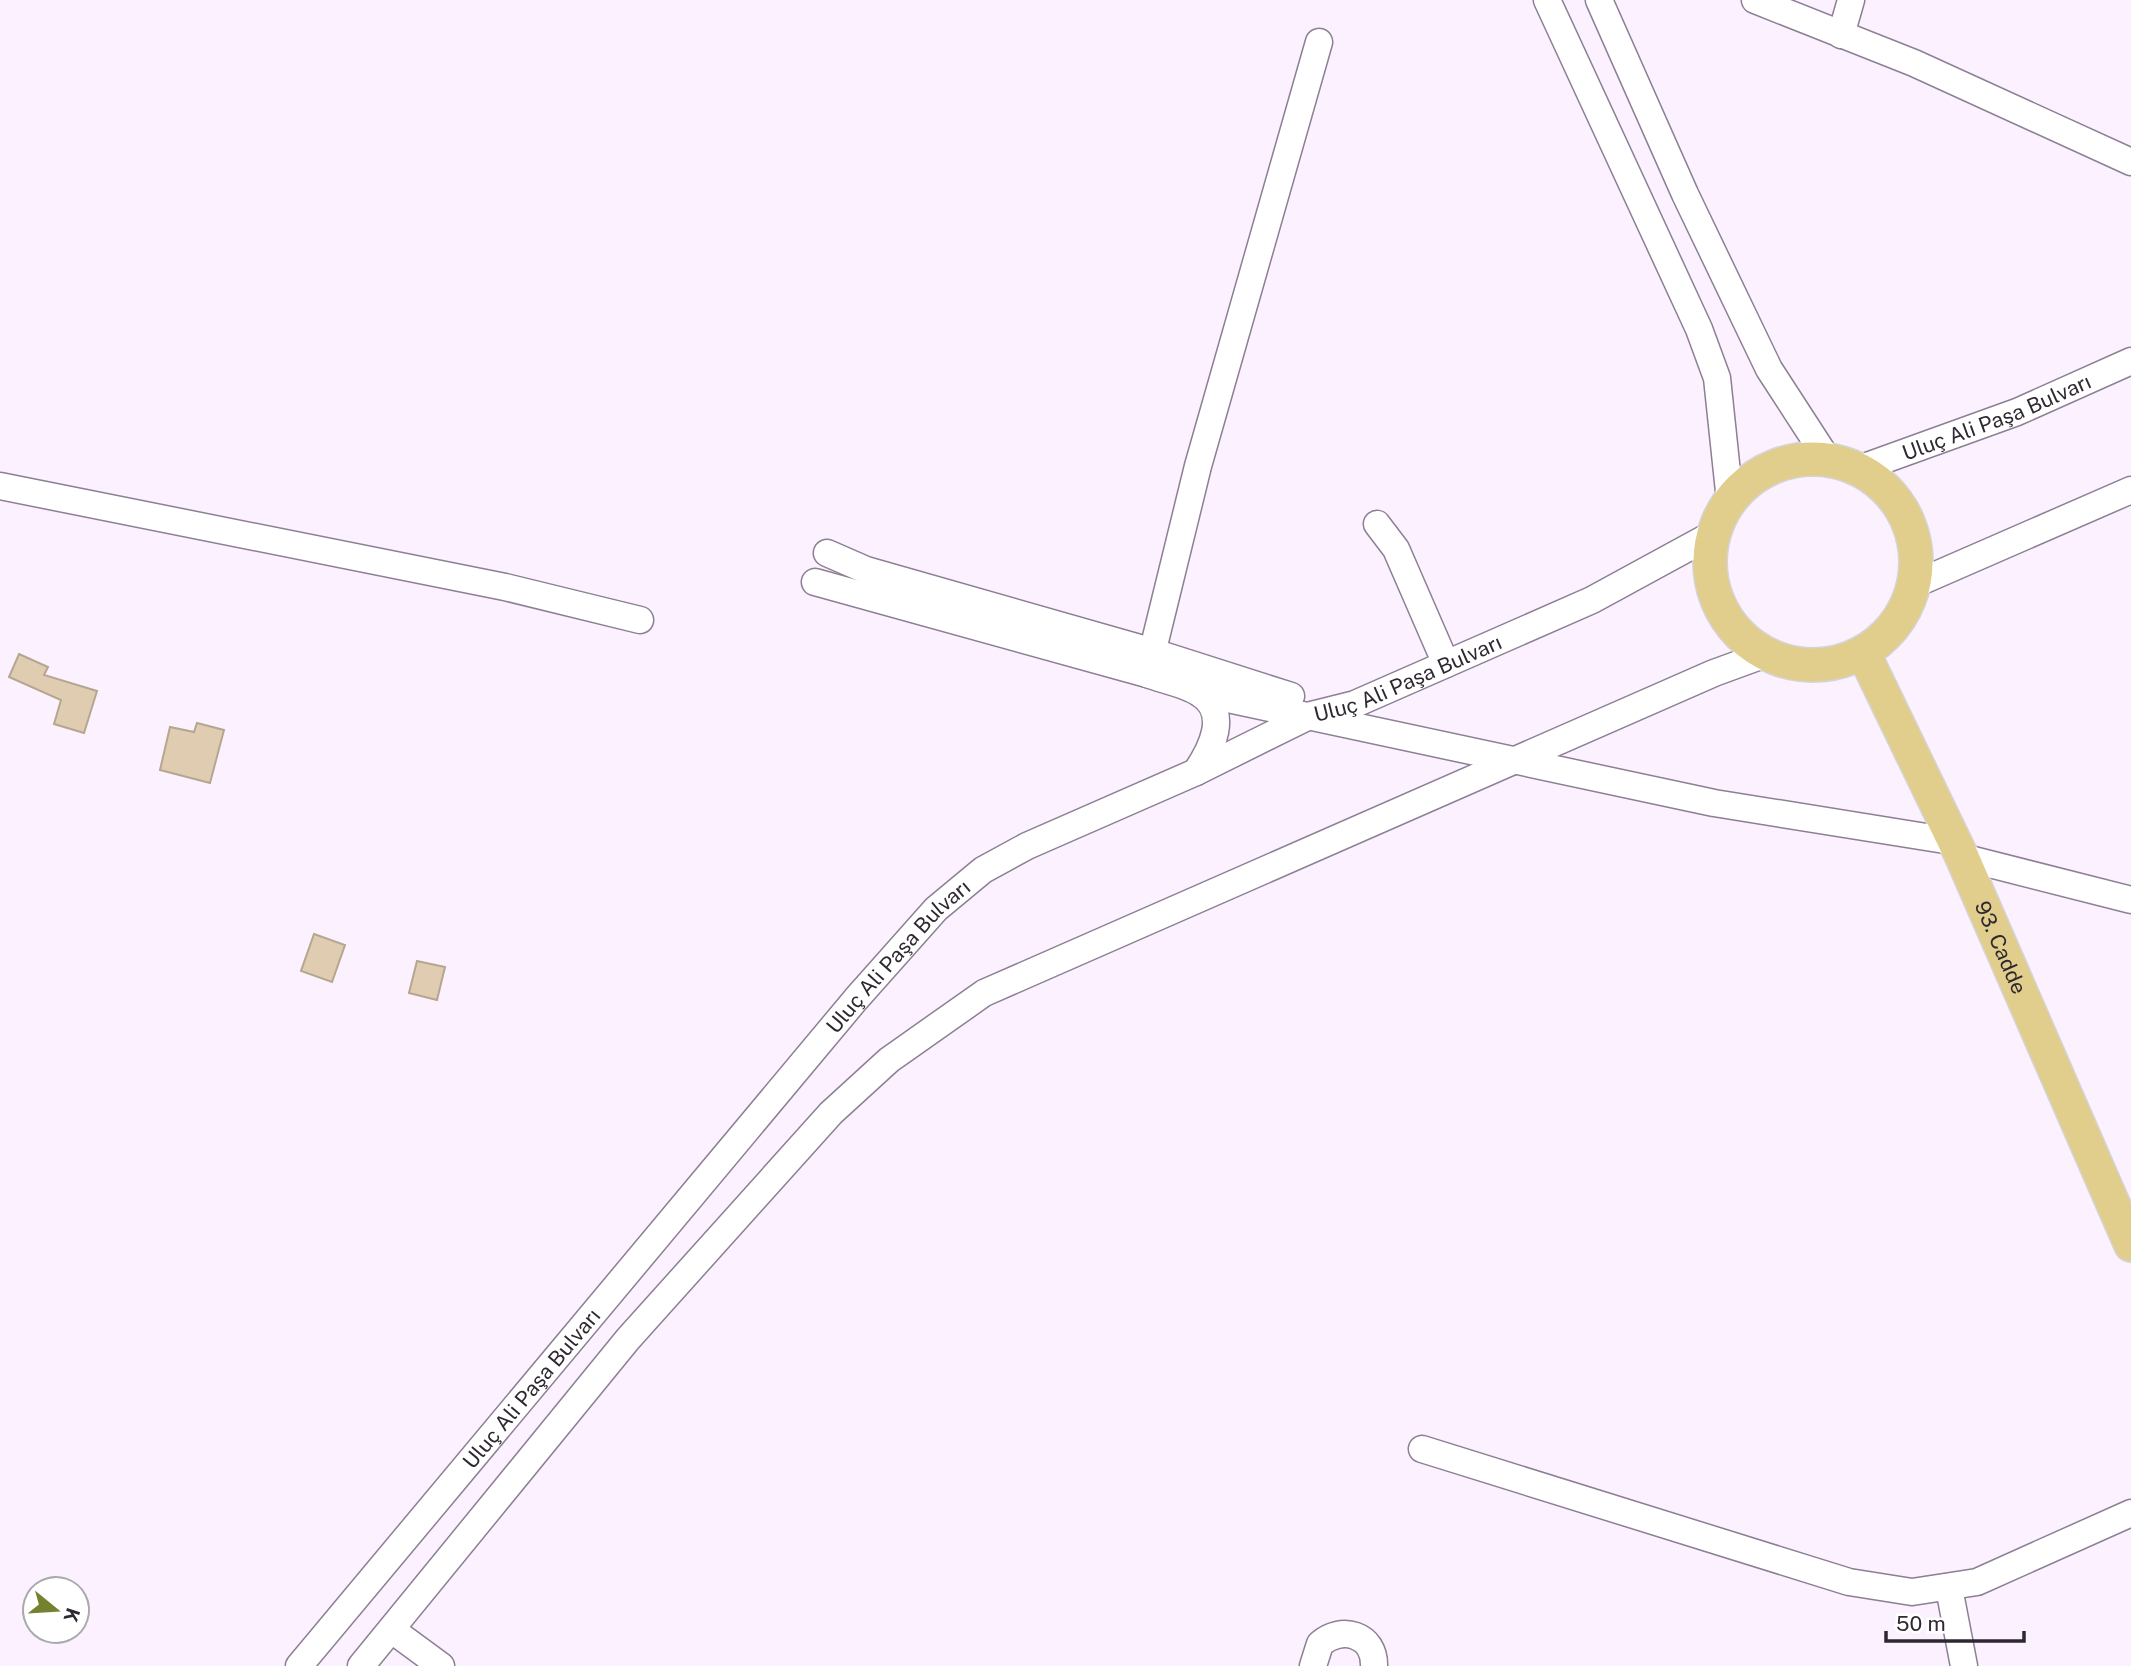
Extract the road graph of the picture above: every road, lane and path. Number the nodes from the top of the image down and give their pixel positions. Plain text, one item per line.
1 (1547, 0) edge
2 (1600, 0) edge
3 (1755, 0) edge
4 (1851, 0) edge
5 (1841, 35) junction
6 (1319, 42) dead end
7 (2131, 162) edge
8 (2131, 361) edge
9 (1843, 465) junction
10 (0, 486) edge
11 (2131, 490) edge
12 (1730, 501) junction
13 (1377, 524) dead end
14 (1715, 533) junction
15 (827, 553) dead end
16 (816, 582) dead end
17 (1913, 585) junction
18 (640, 620) dead end
19 (1863, 652) junction
20 (1766, 654) junction
21 (1149, 663) junction
22 (1446, 664) junction
23 (1200, 693) junction
24 (1354, 704) junction
25 (1311, 715) junction
26 (1516, 761) junction
27 (1196, 772) junction
28 (1957, 849) junction
29 (2131, 900) edge
30 (2131, 1245) edge
31 (1422, 1449) dead end
32 (2131, 1513) edge
33 (1949, 1588) junction
34 (392, 1630) junction
35 (299, 1666) edge
36 (361, 1666) edge
37 (441, 1666) edge
38 (1313, 1666) edge
39 (1374, 1666) edge
40 (1964, 1666) edge

1 - 12 street
2 - 9 street
3 - 5 street
4 - 5 street
5 - 7 street
6 - 21 street
8 - 9 street, Uluç Ali Paşa Bulvarı
9 - 12 main road, Uluç Ali Paşa Bulvarı
9 - 17 main road, Uluç Ali Paşa Bulvarı
10 - 18 street
11 - 17 street
12 - 14 main road, Uluç Ali Paşa Bulvarı
13 - 22 street
14 - 20 main road, Uluç Ali Paşa Bulvarı
14 - 22 street, Uluç Ali Paşa Bulvarı
15 - 21 street
16 - 21 street
17 - 19 main road, Uluç Ali Paşa Bulvarı
19 - 20 main road, Uluç Ali Paşa Bulvarı
19 - 28 main road, 93. Cadde
20 - 26 street, Uluç Ali Paşa Bulvarı
21 - 23 street
21 - 24 street
22 - 24 street, Uluç Ali Paşa Bulvarı
23 - 25 street
23 - 27 street
24 - 25 street, Uluç Ali Paşa Bulvarı
25 - 26 street
25 - 27 street, Uluç Ali Paşa Bulvarı
26 - 28 street
26 - 34 street, Uluç Ali Paşa Bulvarı
27 - 35 street, Uluç Ali Paşa Bulvarı
28 - 29 street
28 - 30 main road, 93. Cadde
31 - 33 street
32 - 33 street
33 - 40 street
34 - 36 street, Uluç Ali Paşa Bulvarı
34 - 37 street
38 - 39 street

